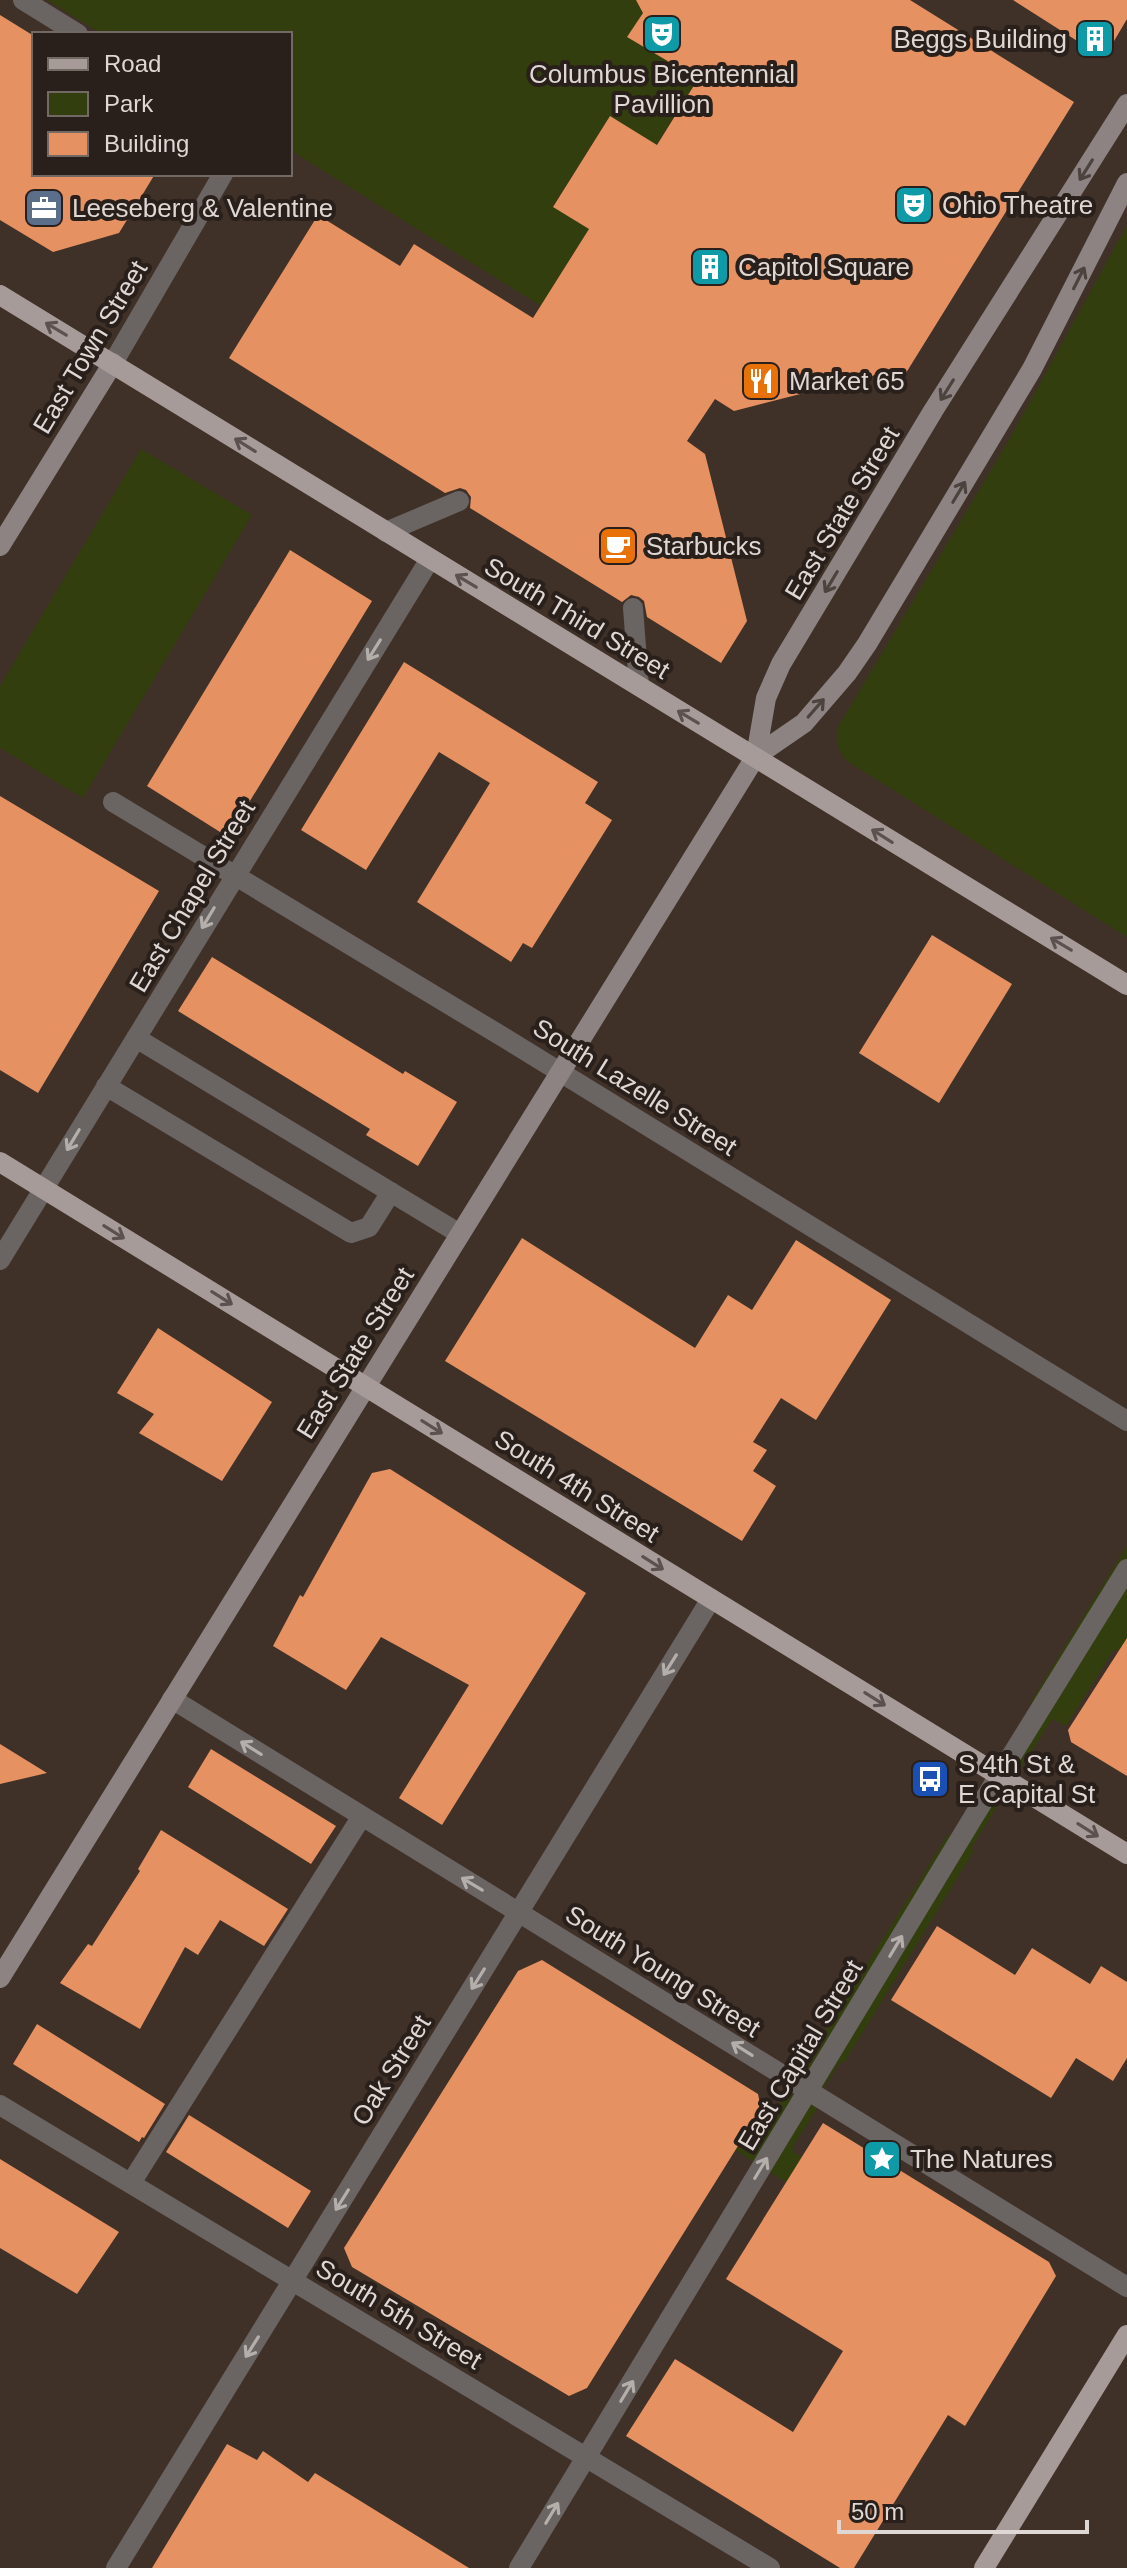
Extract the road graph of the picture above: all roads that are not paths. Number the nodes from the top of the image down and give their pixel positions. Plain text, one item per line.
1 (23, 0) edge
2 (75, 32) edge
3 (1127, 104) edge
4 (222, 176) edge
5 (1127, 183) edge
6 (0, 295) edge
7 (113, 363) junction
8 (459, 501) dead end
9 (386, 532) junction
10 (0, 546) edge
11 (430, 559) junction
12 (633, 608) dead end
13 (639, 686) junction
14 (756, 756) junction
15 (113, 802) dead end
16 (234, 875) junction
17 (1127, 985) edge
18 (136, 1038) junction
19 (560, 1072) junction
20 (106, 1086) junction
21 (0, 1162) edge
22 (44, 1189) junction
23 (391, 1192) junction
24 (460, 1234) junction
25 (0, 1260) edge
26 (365, 1386) junction
27 (1127, 1421) edge
28 (1127, 1569) edge
29 (711, 1599) junction
30 (172, 1699) junction
31 (999, 1776) junction
32 (362, 1816) junction
33 (1127, 1854) edge
34 (518, 1912) junction
35 (0, 1978) edge
36 (808, 2090) junction
37 (0, 2105) edge
38 (131, 2183) junction
39 (292, 2280) junction
40 (1127, 2287) edge
41 (1127, 2335) edge
42 (586, 2457) junction
43 (116, 2568) edge
44 (519, 2568) edge
45 (770, 2568) edge
46 (984, 2568) edge

1 - 2 street
3 -> 14 street, East State Street
4 - 7 street, East Town Street
14 -> 5 street, East State Street
7 -> 6 main road, South Third Street
9 -> 7 main road, South Third Street
7 - 10 street, East Town Street
8 - 9 street
9 - 11 main road, South Third Street
13 -> 11 main road, South Third Street
11 -> 16 street, East Chapel Street
12 - 13 street
14 -> 13 main road, South Third Street
17 -> 14 main road, South Third Street
14 - 19 street, East State Street
15 - 16 street, South Lazelle Street
16 -> 18 street, East Chapel Street
16 - 19 street, South Lazelle Street
18 - 20 street, East Chapel Street
18 - 23 street
19 - 24 street, East State Street
19 - 27 street, South Lazelle Street
20 -> 22 street, East Chapel Street
20 - 23 street
21 - 22 main road, South 4th Street
22 - 25 street, East Chapel Street
22 -> 26 main road, South 4th Street
23 - 24 street
24 - 26 street, East State Street
26 -> 29 main road, South 4th Street
26 - 30 street, East State Street
28 - 31 street, East Capital Street
29 -> 31 main road, South 4th Street
29 -> 34 street, Oak Street
32 -> 30 street, South Young Street
30 - 35 street, East State Street
31 -> 33 main road, South 4th Street
36 -> 31 street, East Capital Street
34 -> 32 street, South Young Street
32 - 38 street
36 -> 34 street, South Young Street
34 -> 39 street, Oak Street
36 - 40 street, South Young Street
42 -> 36 street, East Capital Street
37 - 38 street, South 5th Street
38 - 39 street, South 5th Street
39 - 42 street, South 5th Street
39 -> 43 street, Oak Street
41 - 46 main road
44 -> 42 street, East Capital Street
42 - 45 street, South 5th Street

